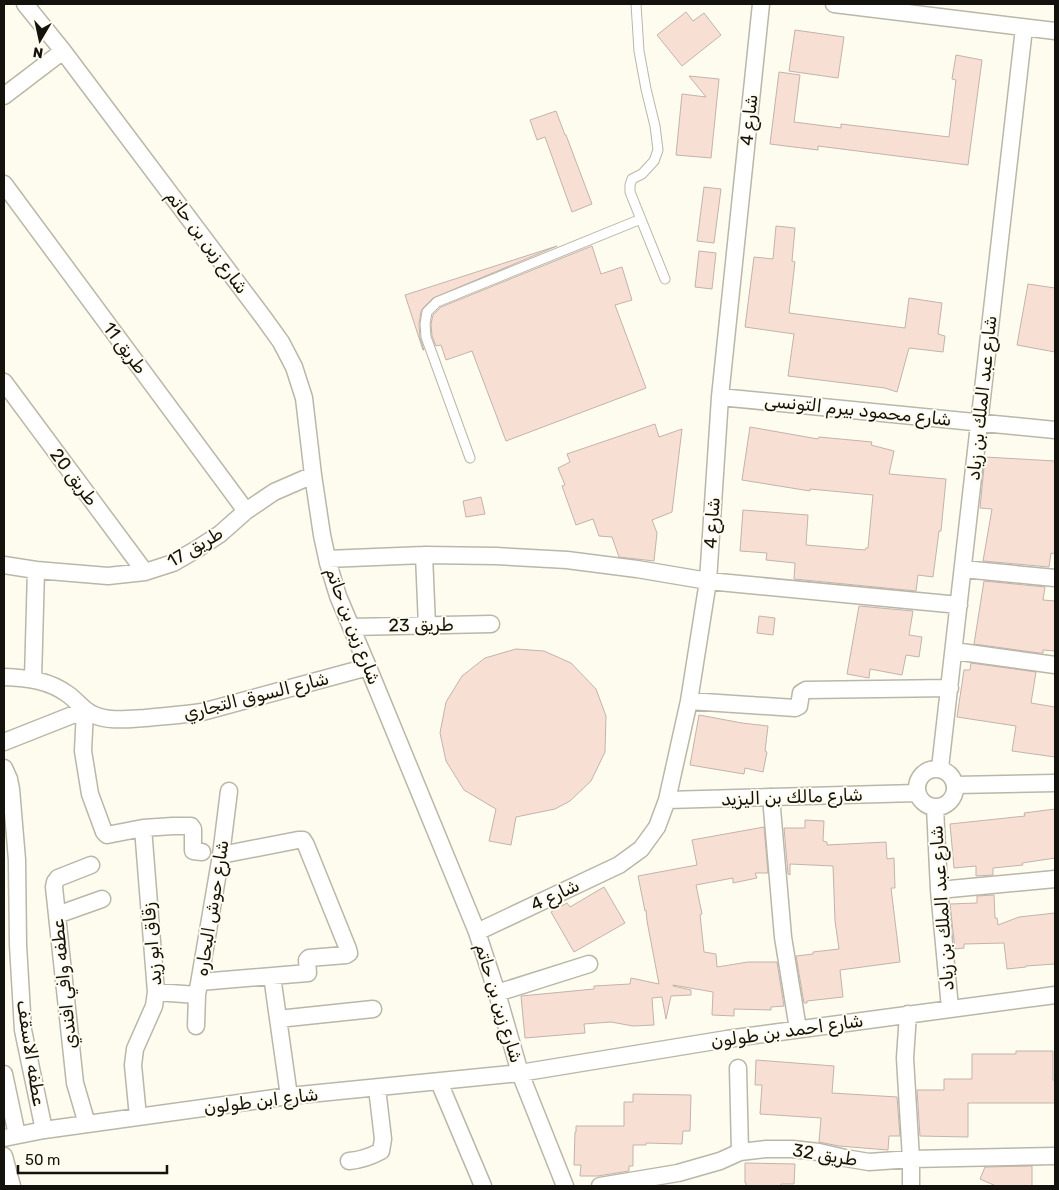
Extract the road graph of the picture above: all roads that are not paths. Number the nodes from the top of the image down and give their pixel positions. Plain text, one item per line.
1 (25, 4) edge
2 (636, 4) edge
3 (760, 4) edge
4 (834, 4) edge
5 (891, 7) edge
6 (1055, 26) edge
7 (1024, 28) junction
8 (1055, 31) edge
9 (63, 51) junction
10 (4, 96) edge
11 (4, 184) edge
12 (641, 219) junction
13 (665, 279) dead end
14 (4, 382) edge
15 (720, 397) junction
16 (979, 422) junction
17 (1055, 430) edge
18 (470, 458) dead end
19 (312, 475) junction
20 (246, 511) junction
21 (424, 555) junction
22 (327, 559) junction
23 (4, 564) edge
24 (963, 569) junction
25 (36, 570) junction
26 (145, 572) junction
27 (1055, 578) edge
28 (708, 581) junction
29 (959, 604) junction
30 (491, 624) dead end
31 (427, 626) junction
32 (351, 627) junction
33 (954, 651) junction
34 (1055, 664) edge
35 (368, 667) junction
36 (4, 677) edge
37 (33, 679) junction
38 (950, 688) junction
39 (689, 701) junction
40 (85, 710) junction
41 (4, 742) edge
42 (4, 768) edge
43 (940, 768) junction
44 (1055, 783) edge
45 (956, 785) junction
46 (229, 791) dead end
47 (917, 793) junction
48 (771, 797) junction
49 (667, 800) junction
50 (935, 807) junction
51 (143, 828) junction
52 (202, 852) dead end
53 (221, 855) junction
54 (10, 860) edge
55 (91, 865) dead end
56 (1055, 878) edge
57 (939, 890) junction
58 (102, 899) dead end
59 (57, 915) junction
60 (477, 932) junction
61 (11, 946) edge
62 (589, 964) dead end
63 (272, 976) junction
64 (199, 989) junction
65 (156, 992) junction
66 (496, 993) junction
67 (1055, 995) edge
68 (950, 1008) junction
69 (373, 1009) dead end
70 (908, 1014) junction
71 (278, 1019) junction
72 (196, 1026) dead end
73 (798, 1029) junction
74 (738, 1068) dead end
75 (520, 1073) junction
76 (4, 1074) edge
77 (440, 1082) junction
78 (377, 1088) junction
79 (289, 1096) junction
80 (138, 1117) junction
81 (87, 1124) junction
82 (44, 1130) junction
83 (10, 1136) edge
84 (740, 1152) junction
85 (4, 1156) edge
86 (1055, 1156) edge
87 (911, 1159) junction
88 (349, 1161) dead end
89 (679, 1180) edge
90 (12, 1186) edge
91 (483, 1186) edge
92 (565, 1186) edge
93 (600, 1186) edge
94 (911, 1186) edge

1 - 9 street, شارع زين بن حاتم
2 - 12 lane
3 - 15 street, شارع 4
4 - 5 street
5 - 7 street
6 - 8 street
7 - 8 street
7 - 16 street, شارع عبد الملك بن زياد
9 - 10 street
9 - 19 street, شارع زين بن حاتم
11 - 20 street, طريق 11
12 - 13 lane
12 - 18 lane
14 - 26 street, طريق 20
15 - 16 street, شارع محمود بيرم التونسى
15 - 28 street, شارع 4
16 - 17 street, شارع محمود بيرم التونسى
16 - 24 street, شارع عبد الملك بن زياد
19 - 20 street, طريق 17
19 - 22 street, شارع زين بن حاتم
20 - 26 street, طريق 17
21 - 22 street
21 - 28 street
21 - 31 street
22 - 32 street, شارع زين بن حاتم
23 - 25 street, طريق 17
24 - 27 street
24 - 29 street, شارع عبد الملك بن زياد
25 - 26 street, طريق 17
25 - 37 street
28 - 29 street
28 - 39 street, شارع 4
29 - 33 street, شارع عبد الملك بن زياد
30 - 31 street, طريق 23
31 - 32 street, طريق 23
32 - 35 street, شارع زين بن حاتم
33 - 34 street
33 - 38 street, شارع عبد الملك بن زياد
35 - 40 street, شارع السوق التجاري
35 - 60 street, شارع زين بن حاتم
36 - 37 street, شارع السوق التجاري
37 - 40 street, شارع السوق التجاري
38 - 39 street
38 - 43 street, شارع عبد الملك بن زياد
39 - 49 street, شارع 4
40 - 41 street
40 - 51 street
42 - 54 street, عطفه الاسقف
43 - 45 street
43 - 47 street
44 - 45 street
45 - 50 street
46 - 53 street, شارع حوش البحاره
47 - 48 street, شارع مالك بن اليزيد
47 - 50 street
48 - 49 street, شارع مالك بن اليزيد
48 - 73 street
49 - 60 street, شارع 4
50 - 57 street, شارع عبد الملك بن زياد
51 - 52 street
51 - 65 street, زقاق ابو زيد
53 - 63 street
53 - 64 street, شارع حوش البحاره
54 - 61 street, عطفه الاسقف
55 - 59 street, عطفه وافي افندي
56 - 57 street
57 - 68 street, شارع عبد الملك بن زياد
58 - 59 street
59 - 81 street, عطفه وافي افندي
60 - 66 street, شارع زين بن حاتم
61 - 82 street, عطفه الاسقف
62 - 66 street
63 - 64 street
63 - 71 street
64 - 65 street
64 - 72 street, شارع حوش البحاره
65 - 80 street, زقاق ابو زيد
66 - 75 street, شارع زين بن حاتم
67 - 68 street, شارع احمد بن طولون
68 - 70 street, شارع احمد بن طولون
69 - 71 street
70 - 73 street, شارع احمد بن طولون
70 - 87 street
71 - 79 street
73 - 75 street, شارع احمد بن طولون
74 - 84 street
75 - 77 street, شارع ابن طولون
75 - 92 street, شارع زين بن حاتم
76 - 83 street
77 - 78 street, شارع ابن طولون
77 - 91 street
78 - 79 street, شارع ابن طولون
78 - 88 street
79 - 80 street, شارع ابن طولون
80 - 81 street, شارع ابن طولون
81 - 82 street, شارع ابن طولون
82 - 83 street, شارع ابن طولون
84 - 87 street, طريق 32
84 - 89 street, طريق 32
85 - 90 street
86 - 87 street, طريق 32
87 - 94 street
89 - 93 street, طريق 32

